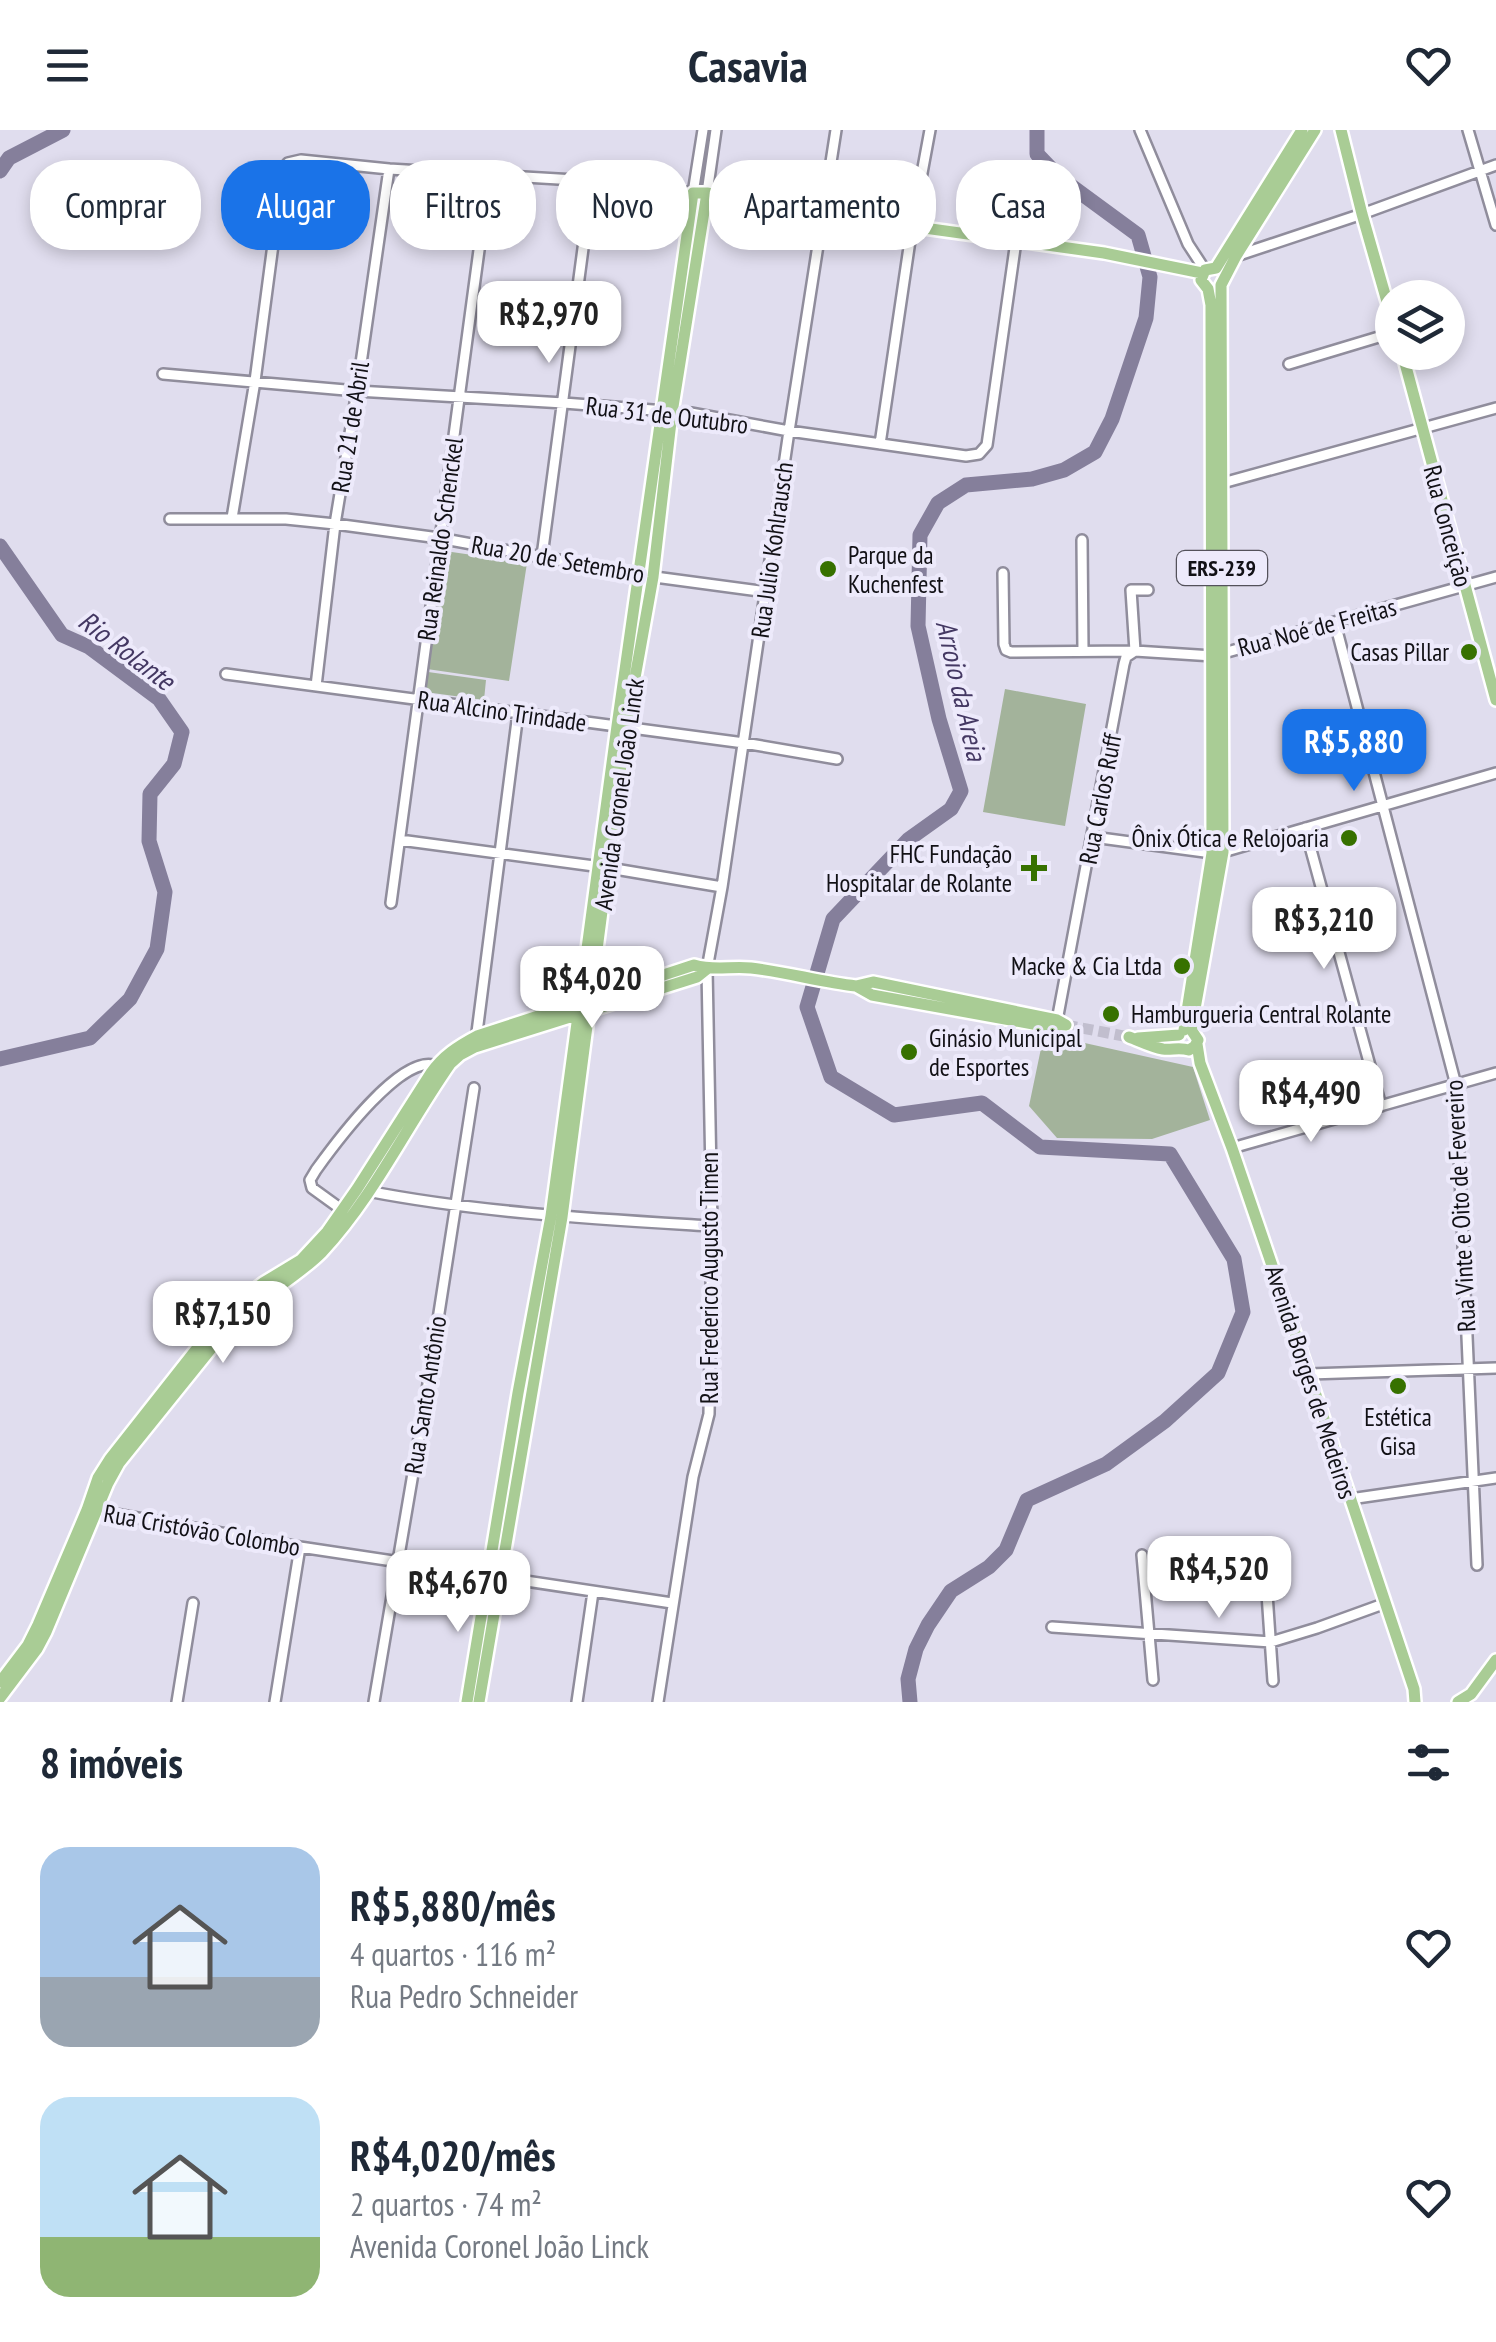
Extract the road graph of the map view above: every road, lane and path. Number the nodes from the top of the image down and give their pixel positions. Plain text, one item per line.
1 (703, 130) edge
2 (716, 130) edge
3 (836, 130) edge
4 (930, 130) edge
5 (1140, 130) edge
6 (1302, 130) edge
7 (1315, 130) edge
8 (1341, 130) edge
9 (1468, 130) edge
10 (831, 160) edge
11 (924, 160) edge
12 (1496, 166) edge
13 (389, 169) joint
14 (1481, 171) junction
15 (689, 192) edge
16 (700, 193) junction
17 (709, 195) edge
18 (1265, 200) junction
19 (1362, 214) junction
20 (1496, 225) edge
21 (479, 250) edge
22 (583, 250) edge
23 (817, 250) edge
24 (909, 250) edge
25 (1015, 250) edge
26 (1081, 250) edge
27 (1236, 256) junction
28 (1211, 278) junction
29 (1381, 280) edge
30 (1375, 338) edge
31 (1288, 364) dead end
32 (1407, 370) edge
33 (163, 374) dead end
34 (255, 381) junction
35 (357, 391) junction
36 (460, 396) junction
37 (564, 402) junction
38 (1496, 408) edge
39 (667, 412) junction
40 (1422, 428) junction
41 (788, 431) junction
42 (880, 444) junction
43 (1218, 484) junction
44 (232, 518) junction
45 (170, 519) dead end
46 (335, 524) junction
47 (439, 538) junction
48 (1082, 540) dead end
49 (542, 556) junction
50 (1003, 572) dead end
51 (646, 576) junction
52 (1496, 577) edge
53 (1465, 586) junction
54 (1148, 590) dead end
55 (766, 592) junction
56 (1335, 623) junction
57 (1135, 650) junction
58 (1083, 651) junction
59 (1218, 655) junction
60 (226, 674) dead end
61 (316, 686) junction
62 (419, 699) junction
63 (1496, 700) edge
64 (518, 713) junction
65 (621, 727) junction
66 (744, 744) junction
67 (837, 759) dead end
68 (1496, 774) edge
69 (1384, 806) junction
70 (1304, 828) junction
71 (1093, 836) junction
72 (400, 840) junction
73 (1217, 852) junction
74 (502, 854) junction
75 (604, 868) junction
76 (722, 887) junction
77 (391, 903) dead end
78 (707, 969) junction
79 (584, 1007) junction
80 (1060, 1024) joint
81 (1131, 1038) tunnel mouth
82 (1186, 1039) junction
83 (476, 1042) junction
84 (440, 1069) junction
85 (1496, 1073) edge
86 (1456, 1084) junction
87 (474, 1088) dead end
88 (1380, 1106) junction
89 (1232, 1148) junction
90 (364, 1190) junction
91 (454, 1206) junction
92 (341, 1209) junction
93 (557, 1217) junction
94 (712, 1226) junction
95 (1469, 1368) junction
96 (1496, 1368) edge
97 (1309, 1374) junction
98 (160, 1403) junction
99 (1496, 1478) edge
100 (1474, 1481) junction
101 (1350, 1499) junction
102 (92, 1510) junction
103 (300, 1547) junction
104 (1264, 1550) dead end
105 (1142, 1556) dead end
106 (398, 1561) junction
107 (1477, 1565) dead end
108 (494, 1576) junction
109 (592, 1592) junction
110 (194, 1603) dead end
111 (1386, 1603) junction
112 (672, 1604) junction
113 (1052, 1627) dead end
114 (1149, 1636) junction
115 (1272, 1642) junction
116 (1496, 1660) edge
117 (1154, 1680) dead end
118 (1273, 1681) dead end
119 (0, 1682) edge
120 (0, 1698) edge
121 (658, 1701) edge
122 (177, 1702) edge
123 (275, 1702) edge
124 (374, 1702) edge
125 (467, 1702) edge
126 (479, 1702) edge
127 (576, 1702) edge
128 (668, 1702) edge
129 (1416, 1702) edge
130 (1458, 1702) edge

1 - 16 street, Avenida Coronel João Linck
2 - 16 street, Avenida Coronel João Linck
3 - 10 street, Rua Julio Kohlrausch
4 - 11 street
5 - 28 street
6 - 18 main road, ERS-239
7 - 18 main road, ERS-239
8 - 19 main road
9 - 14 street
12 - 14 street
13 - 34 street
13 - 35 street, Rua 21 de Abril
14 - 19 street
14 - 20 street
15 - 16 street
16 - 17 main road
16 - 39 main road, Avenida Coronel João Linck
18 - 27 main road, ERS-239
18 - 28 main road, ERS-239
19 - 27 street
19 - 29 main road
21 - 36 street, Rua Reinaldo Schenckel
22 - 37 street
23 - 41 street, Rua Julio Kohlrausch
24 - 42 street
25 - 42 street, Rua 31 de Outubro
26 - 28 main road
27 - 28 main road, ERS-239
28 - 43 main road, ERS-239
30 - 31 street
32 - 40 main road, Rua Conceição
33 - 34 street, Rua 31 de Outubro
34 - 35 street, Rua 31 de Outubro
34 - 44 street
35 - 36 street, Rua 31 de Outubro
35 - 46 street, Rua 21 de Abril
36 - 37 street, Rua 31 de Outubro
36 - 47 street, Rua Reinaldo Schenckel
37 - 39 street, Rua 31 de Outubro
37 - 49 street
38 - 40 street
39 - 41 street, Rua 31 de Outubro
39 - 51 main road, Avenida Coronel João Linck
40 - 43 street
40 - 53 main road, Rua Conceição
41 - 42 street, Rua 31 de Outubro
41 - 55 street, Rua Julio Kohlrausch
43 - 59 main road, ERS-239
44 - 45 street, Rua 20 de Setembro
44 - 46 street, Rua 20 de Setembro
46 - 47 street, Rua 20 de Setembro
46 - 61 street, Rua 21 de Abril
47 - 49 street, Rua 20 de Setembro
47 - 62 street, Rua Reinaldo Schenckel
48 - 58 street
49 - 51 street, Rua 20 de Setembro
50 - 58 street, Rua Noé de Freitas
51 - 55 street, Rua 20 de Setembro
51 - 65 main road, Avenida Coronel João Linck
52 - 53 street, Rua Noé de Freitas
53 - 56 street, Rua Noé de Freitas
53 - 63 main road, Rua Conceição
54 - 57 street, Rua Carlos Ruff
55 - 66 street, Rua Julio Kohlrausch
56 - 59 street, Rua Noé de Freitas
56 - 69 street, Rua Vinte e Oito de Fevereiro
57 - 58 street, Rua Noé de Freitas
57 - 59 street, Rua Noé de Freitas
57 - 71 street, Rua Carlos Ruff
59 - 73 main road, ERS-239
60 - 61 street, Rua Alcino Trindade
61 - 62 street, Rua Alcino Trindade
62 - 64 street, Rua Alcino Trindade
62 - 72 street, Rua Reinaldo Schenckel
64 - 65 street, Rua Alcino Trindade
64 - 74 street
65 - 66 street, Rua Alcino Trindade
65 - 75 main road, Avenida Coronel João Linck
66 - 67 street, Rua Alcino Trindade
66 - 76 street, Rua Julio Kohlrausch
68 - 69 street
69 - 70 street
69 - 86 street, Rua Vinte e Oito de Fevereiro
70 - 73 street
70 - 88 street
71 - 73 street
71 - 80 street, Rua Carlos Ruff
72 - 74 street
72 - 77 street, Rua Reinaldo Schenckel
73 - 82 main road, ERS-239
74 - 75 street
74 - 83 street
75 - 76 street
75 - 79 main road, Avenida Coronel João Linck
76 - 78 street, Rua Julio Kohlrausch
78 - 79 main road
78 - 80 main road
78 - 94 street, Rua Frederico Augusto Timen
79 - 83 main road
79 - 93 main road, Avenida Coronel João Linck
81 - 82 main road
82 - 89 main road, Avenida Borges de Medeiros
83 - 84 main road
84 - 90 main road
84 - 92 street
85 - 86 street
86 - 88 street
86 - 95 street, Rua Vinte e Oito de Fevereiro
87 - 91 street, Rua Santo Antônio
88 - 89 street
89 - 97 main road, Avenida Borges de Medeiros
90 - 91 street
90 - 92 main road
90 - 98 main road
91 - 93 street
91 - 106 street, Rua Santo Antônio
92 - 98 main road
93 - 94 street
93 - 108 main road, Avenida Coronel João Linck
94 - 112 street, Rua Frederico Augusto Timen
95 - 96 street
95 - 97 street
95 - 100 street, Rua Vinte e Oito de Fevereiro
97 - 101 main road, Avenida Borges de Medeiros
98 - 102 main road
99 - 100 street
100 - 101 street
100 - 107 street, Rua Vinte e Oito de Fevereiro
101 - 111 main road, Avenida Borges de Medeiros
102 - 103 street, Rua Cristóvão Colombo
102 - 119 main road
102 - 120 main road
103 - 106 street, Rua Cristóvão Colombo
103 - 123 street
104 - 115 street
105 - 114 street
106 - 108 street, Rua Cristóvão Colombo
106 - 124 street, Rua Santo Antônio
108 - 109 street, Rua Cristóvão Colombo
108 - 125 main road
108 - 126 main road
109 - 112 street, Rua Cristóvão Colombo
109 - 127 street
110 - 122 street
111 - 115 street
111 - 129 main road, Avenida Borges de Medeiros
112 - 121 street, Rua Frederico Augusto Timen
113 - 114 street
114 - 115 street
114 - 117 street
115 - 118 street
116 - 130 main road
121 - 128 street

